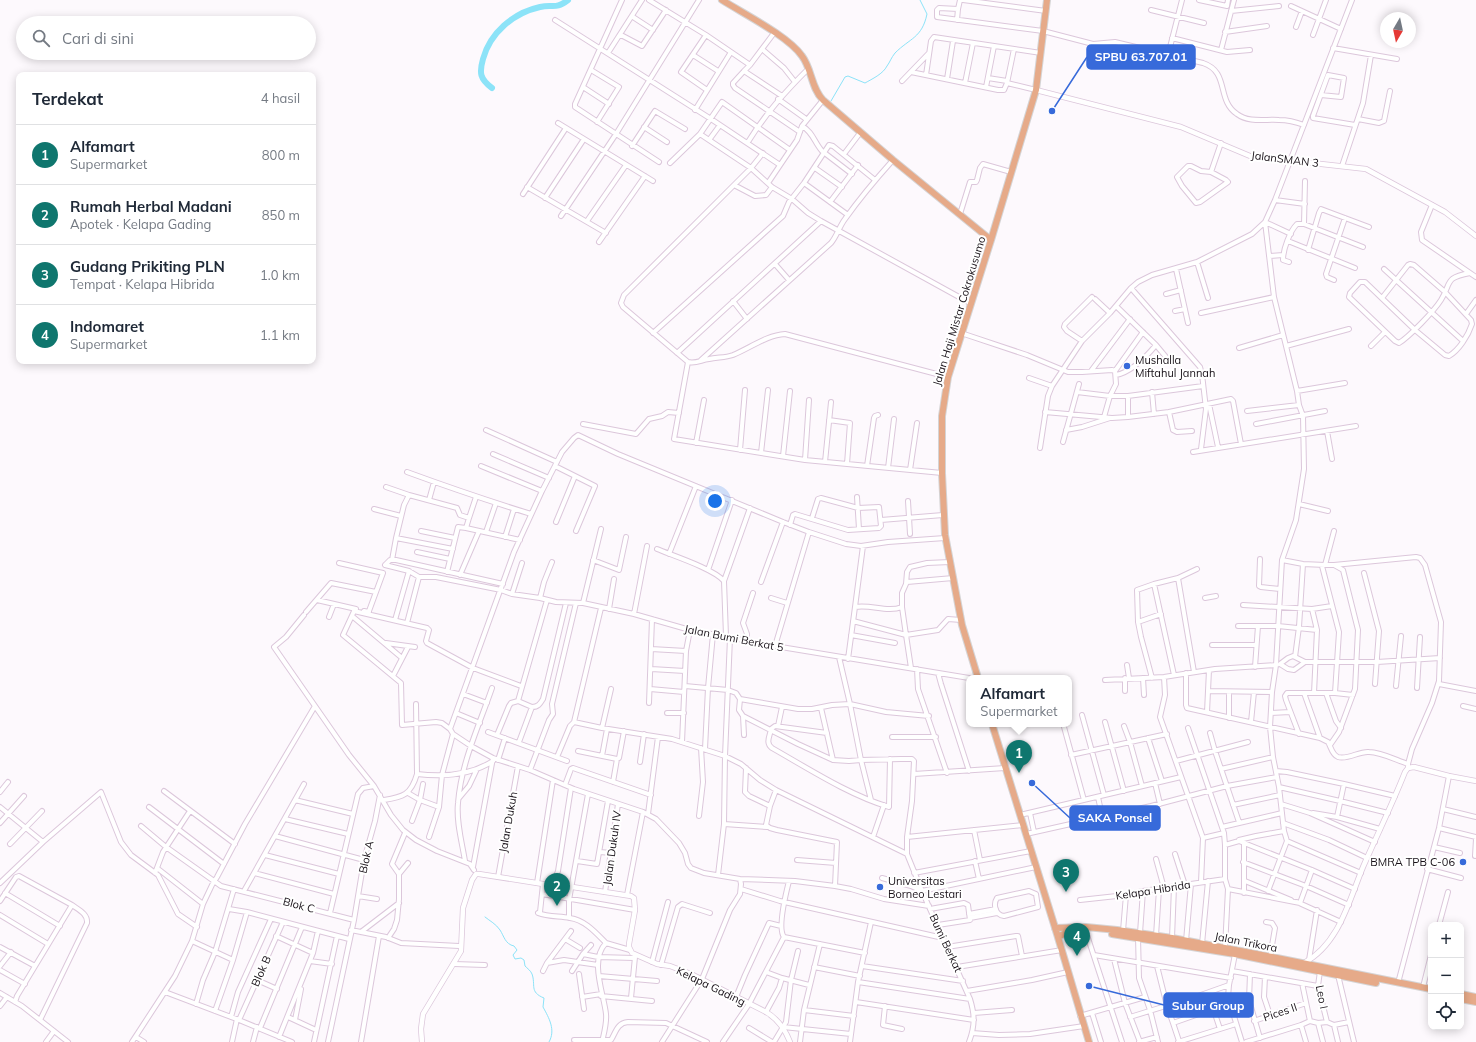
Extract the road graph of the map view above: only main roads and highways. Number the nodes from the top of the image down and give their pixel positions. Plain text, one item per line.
1 (722, 0) edge
2 (1047, 0) edge
3 (991, 240) junction
4 (977, 675) edge
5 (993, 727) edge
6 (1055, 928) junction
7 (1139, 935) junction
8 (1058, 937) junction
9 (1268, 958) junction
10 (1341, 974) junction
11 (1428, 989) edge
12 (1428, 992) edge
13 (1464, 995) edge
14 (1476, 997) edge
15 (1464, 1000) edge
16 (1476, 1002) edge
17 (1089, 1042) edge

1 - 3 main road
2 - 3 main road, Jalan Haji Mistar Cokrokusumo
3 - 4 main road, Jalan Haji Mistar Cokrokusumo
5 - 6 main road
6 - 7 main road, Jalan Trikora
6 - 8 main road
7 - 8 main road, Jalan Trikora
7 - 9 main road, Jalan Trikora
7 - 9 main road, Jalan Trikora
8 - 17 main road
9 - 10 main road, Jalan Trikora
9 - 10 main road, Jalan Trikora
10 - 11 main road, Jalan Trikora
10 - 12 main road, Jalan Trikora
13 - 14 main road
15 - 16 main road

